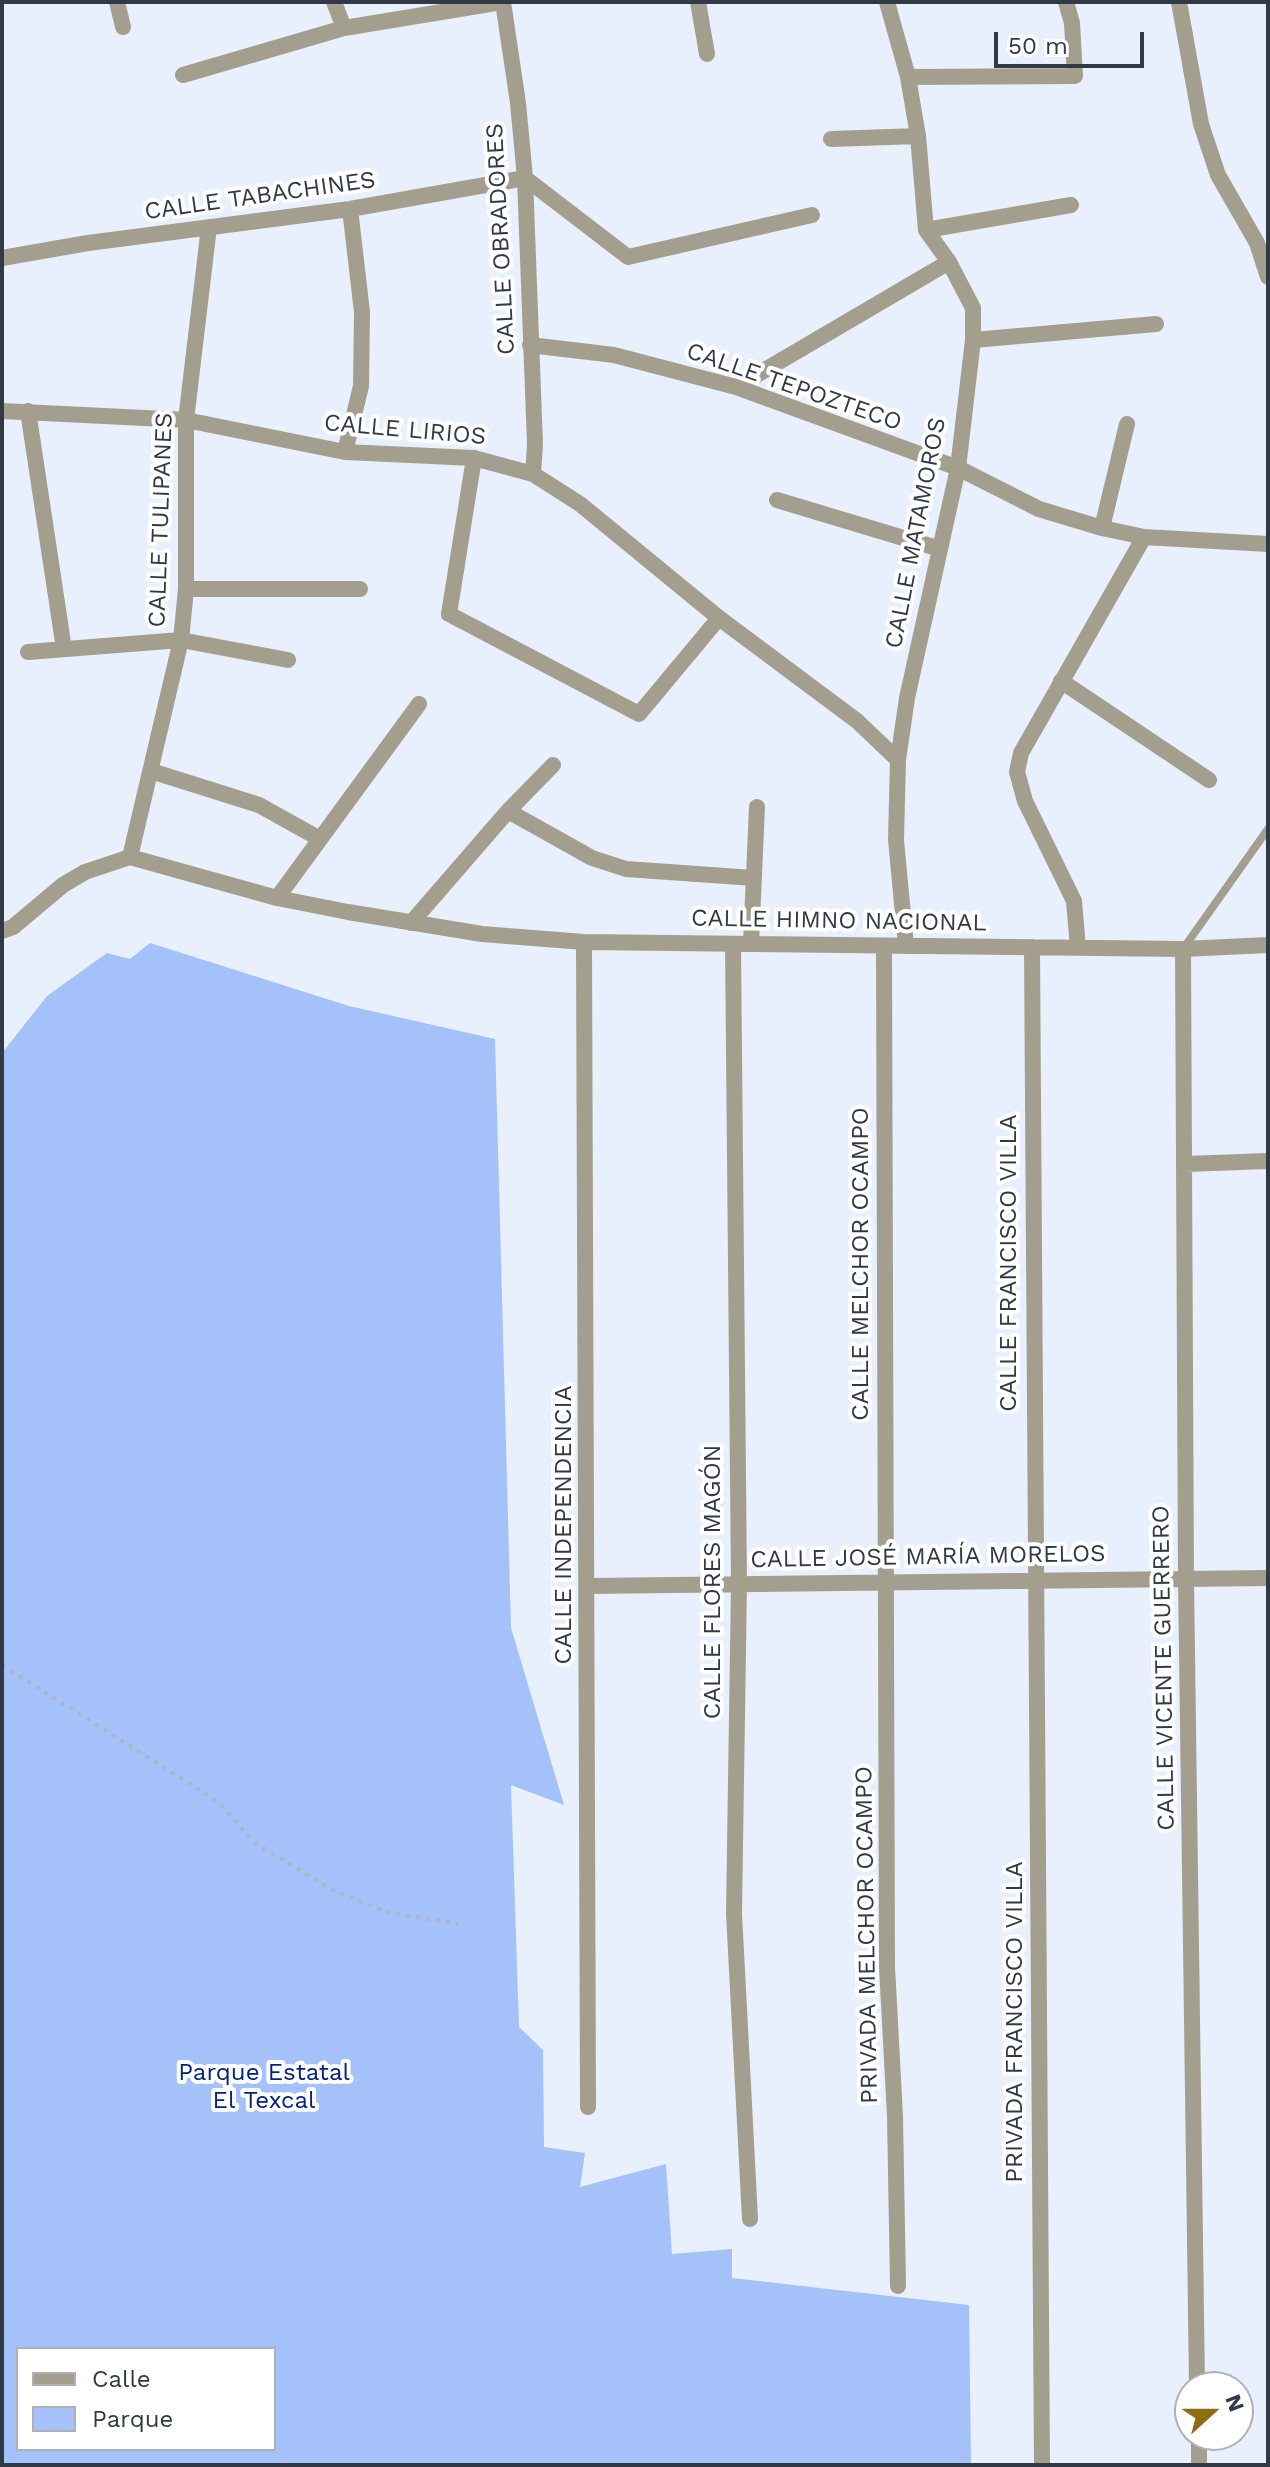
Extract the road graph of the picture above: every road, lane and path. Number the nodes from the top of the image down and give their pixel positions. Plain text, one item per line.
1 (117, 2) edge
2 (334, 2) edge
3 (503, 2) edge
4 (698, 2) edge
5 (887, 2) edge
6 (1066, 2) edge
7 (1179, 2) edge
8 (123, 27) dead end
9 (344, 28) junction
10 (707, 54) dead end
11 (183, 75) dead end
12 (908, 77) junction
13 (918, 136) junction
14 (831, 139) dead end
15 (525, 178) junction
16 (1071, 205) dead end
17 (350, 209) junction
18 (812, 215) dead end
19 (209, 227) junction
20 (926, 230) junction
21 (2, 258) edge
22 (949, 262) junction
23 (1268, 277) edge
24 (1156, 324) dead end
25 (973, 340) junction
26 (530, 345) junction
27 (736, 387) junction
28 (2, 411) edge
29 (28, 411) junction
30 (186, 420) junction
31 (1127, 424) dead end
32 (345, 452) junction
33 (474, 458) junction
34 (958, 468) junction
35 (533, 474) junction
36 (777, 500) dead end
37 (1102, 528) junction
38 (1144, 537) junction
39 (1268, 544) edge
40 (940, 549) junction
41 (186, 589) junction
42 (360, 589) dead end
43 (719, 618) junction
44 (181, 640) junction
45 (64, 649) junction
46 (28, 652) dead end
47 (288, 660) dead end
48 (1061, 681) junction
49 (419, 704) dead end
50 (898, 760) junction
51 (553, 765) dead end
52 (151, 771) junction
53 (1209, 780) dead end
54 (757, 807) dead end
55 (508, 811) junction
56 (1268, 829) edge
57 (320, 839) junction
58 (130, 857) junction
59 (754, 878) junction
60 (277, 898) junction
61 (411, 923) junction
62 (2, 931) edge
63 (584, 942) junction
64 (733, 944) junction
65 (751, 944) junction
66 (1268, 945) edge
67 (884, 946) junction
68 (906, 946) junction
69 (1032, 947) junction
70 (1078, 948) junction
71 (1183, 949) junction
72 (1268, 1161) edge
73 (1185, 1164) junction
74 (1186, 1578) junction
75 (1268, 1578) edge
76 (1035, 1579) junction
77 (886, 1582) junction
78 (739, 1584) junction
79 (589, 1586) junction
80 (2, 1665) edge
81 (458, 1924) dead end
82 (588, 2107) dead end
83 (750, 2219) dead end
84 (898, 2286) dead end
85 (1197, 2371) edge
86 (1042, 2465) edge

1 - 8 street
2 - 9 street
3 - 9 street
3 - 15 street, CALLE OBRADORES
4 - 10 street
5 - 12 street
6 - 12 street
7 - 23 street
9 - 11 street
12 - 13 street
13 - 14 street
13 - 20 street
15 - 17 street, CALLE TABACHINES
15 - 18 street
15 - 26 street, CALLE OBRADORES
16 - 20 street
17 - 19 street, CALLE TABACHINES
17 - 32 street
19 - 21 street, CALLE TABACHINES
19 - 30 street, CALLE TULIPANES
20 - 22 street, CALLE MATAMOROS
22 - 25 street, CALLE MATAMOROS
22 - 27 street
24 - 25 street
25 - 34 street, CALLE MATAMOROS
26 - 27 street, CALLE TEPOZTECO
26 - 35 street, CALLE OBRADORES
27 - 34 street, CALLE TEPOZTECO
28 - 29 street, CALLE LIRIOS
29 - 30 street, CALLE LIRIOS
29 - 45 street
30 - 32 street, CALLE LIRIOS
30 - 41 street, CALLE TULIPANES
31 - 37 street
32 - 33 street, CALLE LIRIOS
33 - 35 street, CALLE LIRIOS
33 - 43 street
34 - 37 street, CALLE TEPOZTECO
34 - 40 street, CALLE MATAMOROS
35 - 43 street, CALLE LIRIOS
36 - 40 street
37 - 38 street, CALLE TEPOZTECO
38 - 39 street, CALLE TEPOZTECO
38 - 48 street
40 - 50 street, CALLE MATAMOROS
41 - 42 street
41 - 44 street, CALLE TULIPANES
43 - 50 street, CALLE LIRIOS
44 - 45 street
44 - 47 street
44 - 52 street, CALLE TULIPANES
45 - 46 street
48 - 53 street
48 - 70 street
49 - 57 street
50 - 68 street, CALLE MATAMOROS
51 - 55 street
52 - 57 street
52 - 58 street, CALLE TULIPANES
54 - 59 street
55 - 59 street
55 - 61 street
56 - 71 lane
57 - 60 street
58 - 60 street, CALLE HIMNO NACIONAL
58 - 62 street
59 - 65 street
60 - 61 street, CALLE HIMNO NACIONAL
61 - 63 street, CALLE HIMNO NACIONAL
63 - 64 street, CALLE HIMNO NACIONAL
63 - 79 street, CALLE INDEPENDENCIA
64 - 65 street, CALLE HIMNO NACIONAL
64 - 78 street, CALLE FLORES MAGÓN
65 - 67 street, CALLE HIMNO NACIONAL
66 - 71 street, CALLE HIMNO NACIONAL
67 - 68 street, CALLE HIMNO NACIONAL
67 - 77 street, CALLE MELCHOR OCAMPO
68 - 69 street, CALLE HIMNO NACIONAL
69 - 70 street, CALLE HIMNO NACIONAL
69 - 76 street, CALLE FRANCISCO VILLA
70 - 71 street, CALLE HIMNO NACIONAL
71 - 73 street, CALLE VICENTE GUERRERO
72 - 73 street
73 - 74 street, CALLE VICENTE GUERRERO
74 - 75 street, CALLE JOSÉ MARÍA MORELOS
74 - 76 street, CALLE JOSÉ MARÍA MORELOS
74 - 85 street, CALLE VICENTE GUERRERO
76 - 77 street, CALLE JOSÉ MARÍA MORELOS
76 - 86 street, PRIVADA FRANCISCO VILLA
77 - 78 street, CALLE JOSÉ MARÍA MORELOS
77 - 84 street, PRIVADA MELCHOR OCAMPO
78 - 79 street, CALLE JOSÉ MARÍA MORELOS
78 - 83 street, CALLE FLORES MAGÓN
79 - 82 street, CALLE INDEPENDENCIA
80 - 81 path

